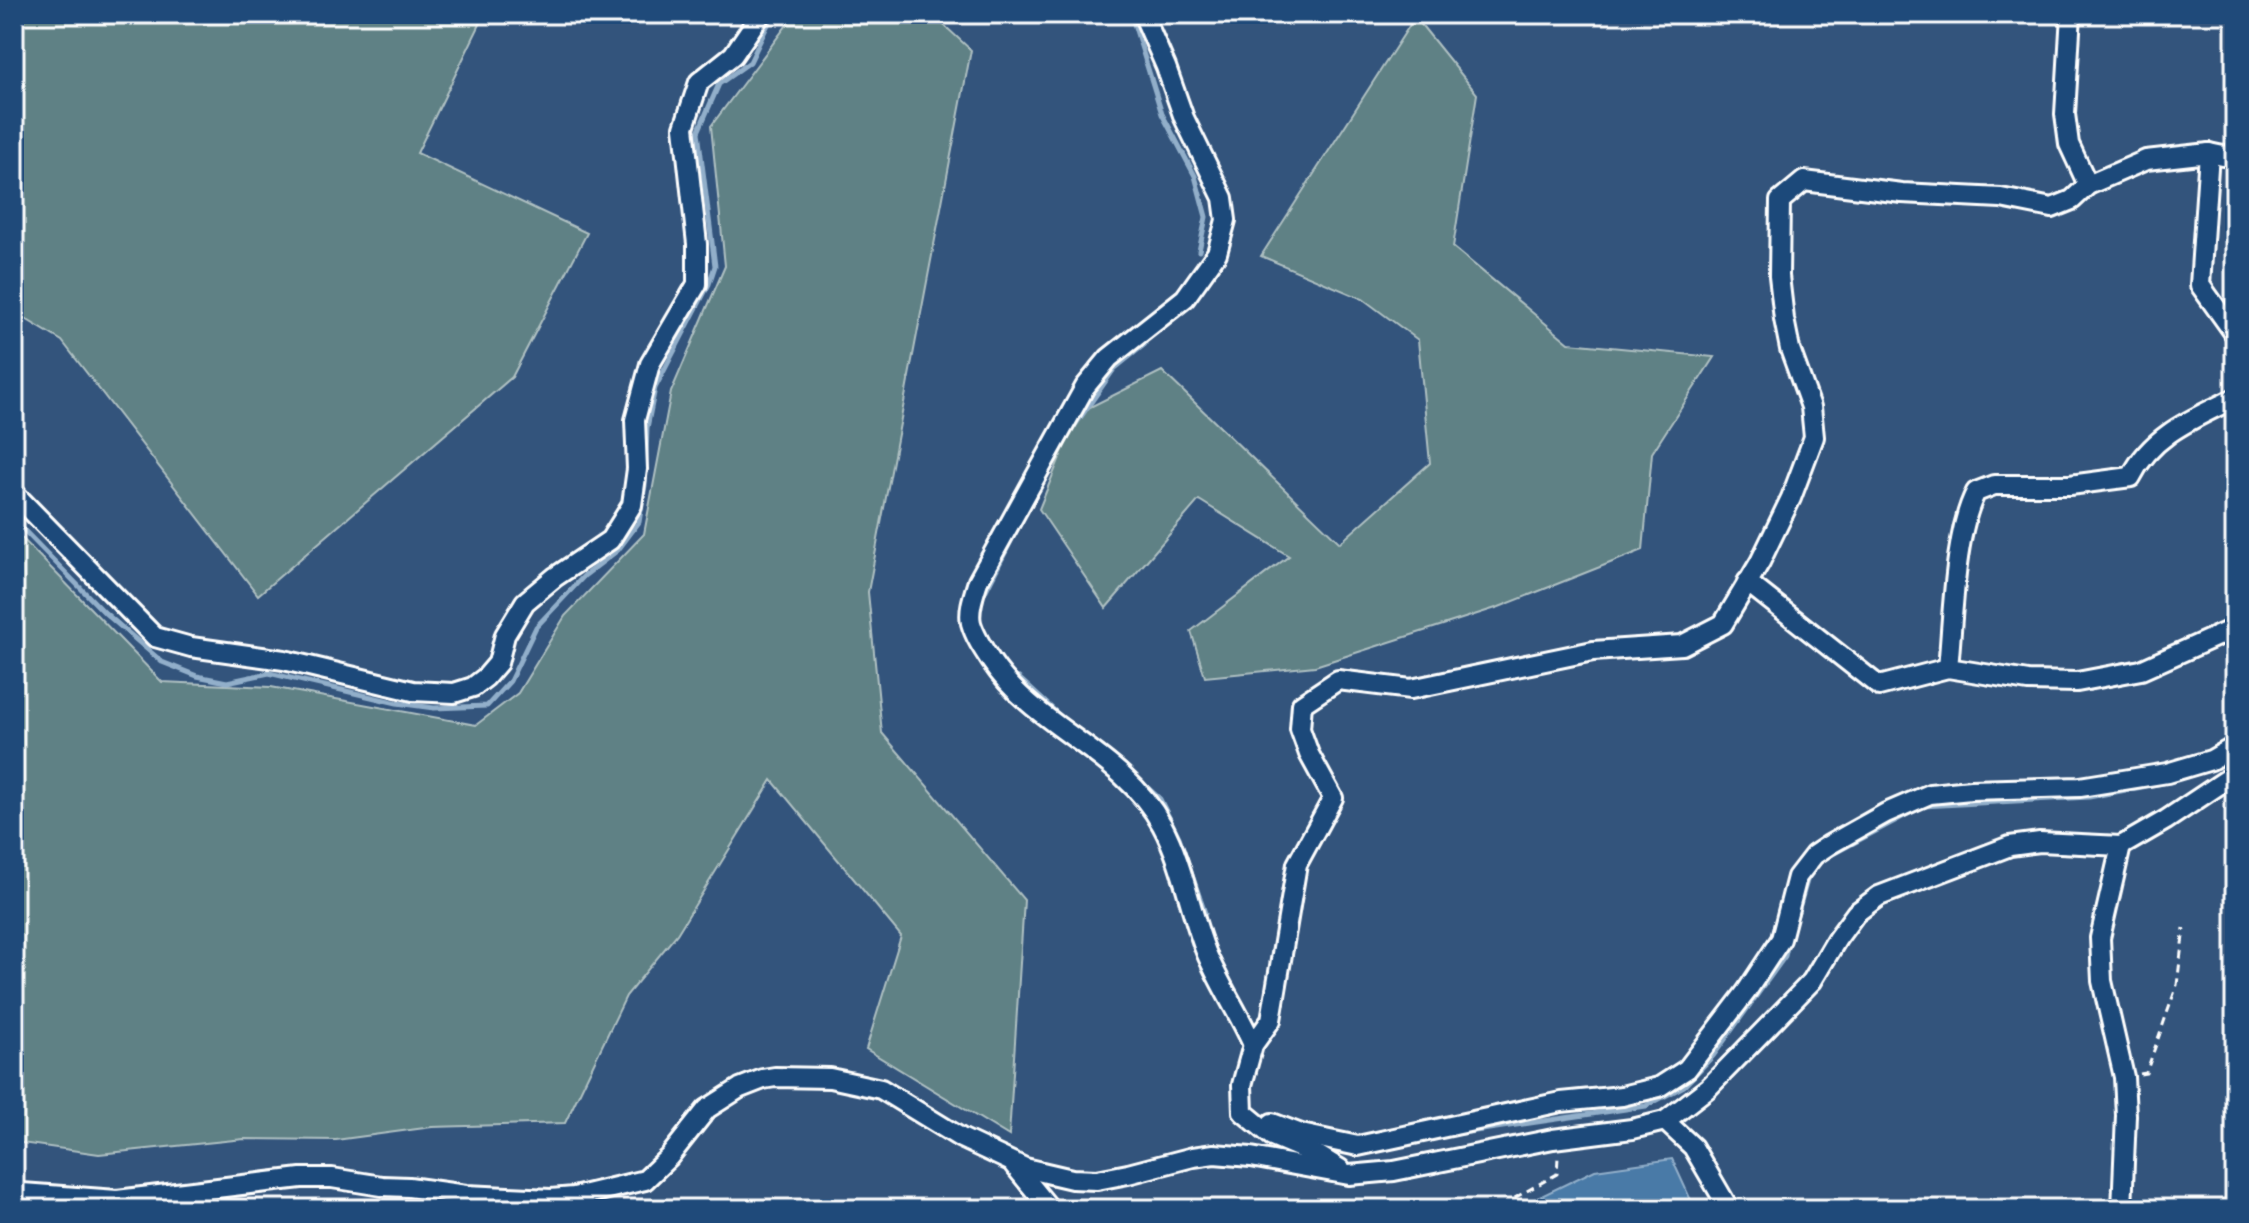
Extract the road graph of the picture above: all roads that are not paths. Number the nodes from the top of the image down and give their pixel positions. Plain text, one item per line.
1 (761, 14) edge
2 (1143, 14) edge
3 (2071, 14) edge
4 (2209, 153) junction
5 (2235, 154) edge
6 (2088, 185) junction
7 (2235, 334) edge
8 (2235, 398) edge
9 (14, 493) edge
10 (1747, 582) junction
11 (2235, 628) edge
12 (1948, 668) junction
13 (2235, 746) edge
14 (2235, 774) edge
15 (2121, 846) junction
16 (1253, 1045) junction
17 (1243, 1112) junction
18 (1665, 1121) junction
19 (1011, 1161) junction
20 (1349, 1175) junction
21 (14, 1190) edge
22 (1050, 1209) edge
23 (1729, 1209) edge
24 (2122, 1209) edge

1 - 9 street
2 - 16 street
3 - 6 street
4 - 5 street
4 - 6 street
4 - 7 street
6 - 10 street
8 - 12 street
10 - 12 street
10 - 16 street
11 - 12 street
13 - 17 street
14 - 15 street
15 - 18 street
15 - 24 street
16 - 17 street
17 - 20 street
18 - 20 street
18 - 23 street
19 - 20 street
19 - 21 street
19 - 22 street

